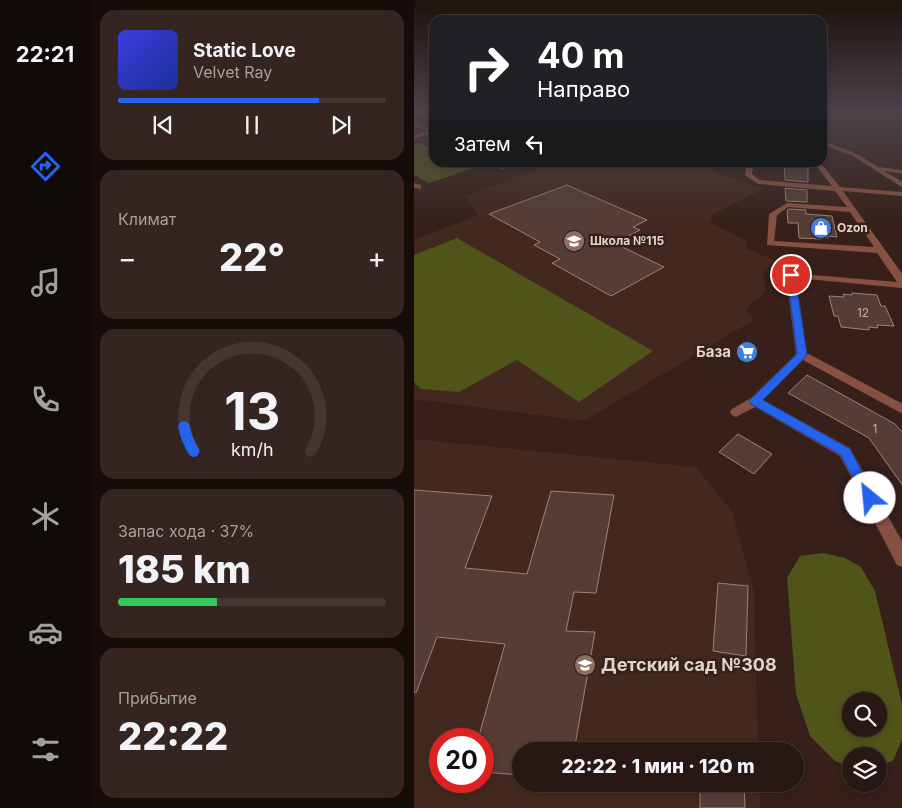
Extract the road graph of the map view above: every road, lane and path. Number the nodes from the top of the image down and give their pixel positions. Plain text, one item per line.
1 (839, 149) edge
2 (749, 167) edge
3 (820, 167) edge
4 (876, 168) junction
5 (902, 172) edge
6 (902, 186) edge
7 (837, 188) junction
8 (902, 194) edge
9 (852, 210) junction
10 (879, 250) junction
11 (902, 284) edge
12 (802, 355) junction
13 (755, 401) junction
14 (902, 410) edge
15 (736, 412) dead end
16 (902, 560) edge

1 - 4 street
2 - 7 street
3 - 7 street
4 - 5 street
4 - 6 street
7 - 8 street
7 - 9 street
9 - 10 street
9 - 10 street
10 - 11 street
11 - 12 street
12 - 13 street
12 - 14 street
13 - 15 street
13 - 16 street

